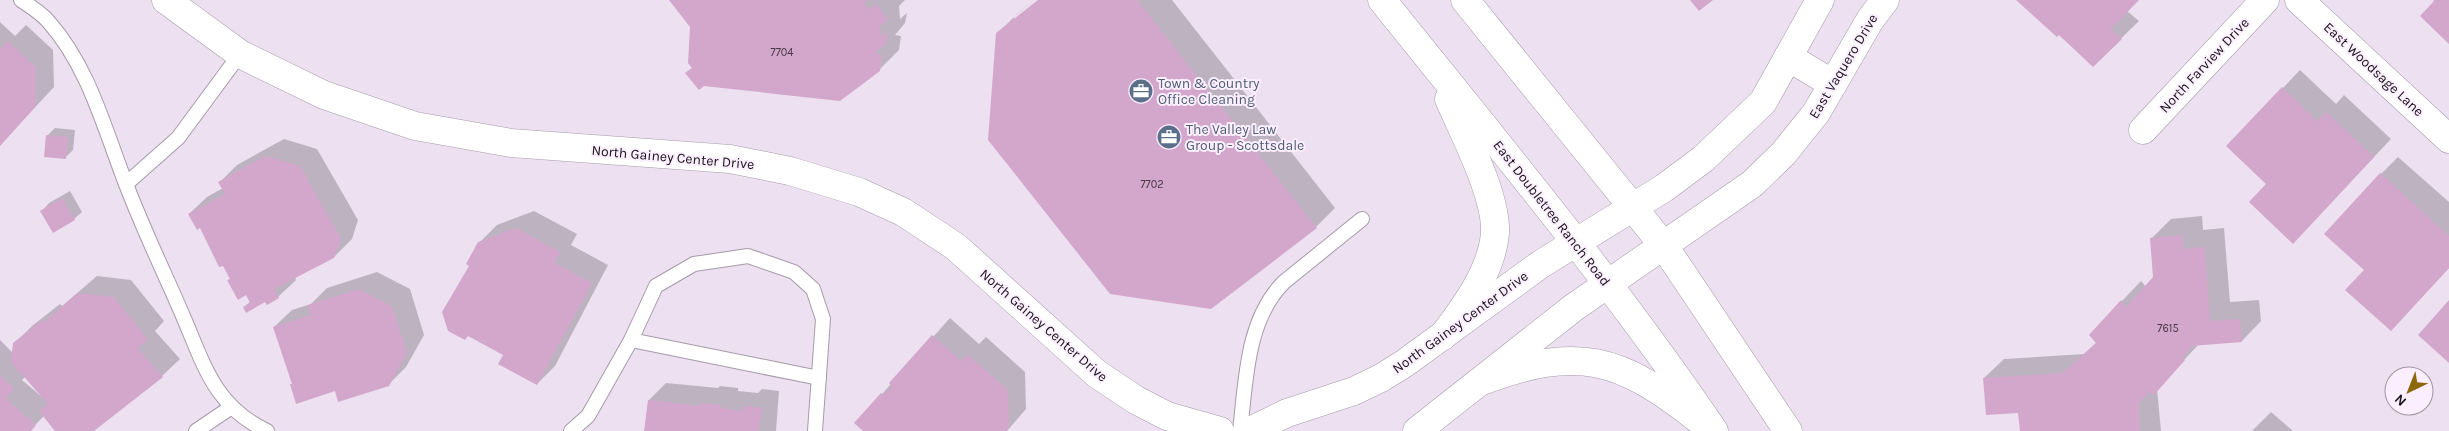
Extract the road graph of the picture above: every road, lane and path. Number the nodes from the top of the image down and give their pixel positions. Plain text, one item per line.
1 (21, 0) edge
2 (166, 0) edge
3 (1382, 0) edge
4 (1465, 0) edge
5 (1820, 0) edge
6 (1885, 0) edge
7 (2265, 0) edge
8 (2299, 0) edge
9 (240, 54) junction
10 (1788, 56) junction
11 (1438, 69) junction
12 (1833, 84) junction
13 (2143, 130) dead end
14 (2449, 139) edge
15 (126, 184) junction
16 (1632, 207) junction
17 (1362, 219) dead end
18 (1576, 242) junction
19 (1664, 246) junction
20 (1608, 284) junction
21 (1444, 336) junction
22 (631, 340) junction
23 (818, 378) junction
24 (1482, 381) junction
25 (230, 408) junction
26 (196, 431) edge
27 (267, 431) edge
28 (571, 431) edge
29 (815, 431) edge
30 (1220, 431) edge
31 (1240, 431) edge
32 (1250, 431) edge
33 (1417, 431) edge
34 (1714, 431) edge
35 (1788, 431) edge

1 - 15 lane
2 - 9 street, North Gainey Center Drive
3 - 11 street, East Doubletree Ranch Road
4 - 16 street
5 - 10 street
6 - 12 street, East Vaquero Drive
7 - 13 street, North Farview Drive
8 - 14 street, East Woodsage Lane
9 - 15 lane
9 - 30 street, North Gainey Center Drive
10 - 12 street
10 - 16 street
11 - 18 street, East Doubletree Ranch Road
11 - 21 street
12 - 19 street, East Vaquero Drive
15 - 25 lane
16 - 18 street, North Gainey Center Drive
16 - 19 street
17 - 31 lane
18 - 20 street, East Doubletree Ranch Road
18 - 21 street, North Gainey Center Drive
19 - 20 street
19 - 35 street
20 - 24 street
20 - 34 street, East Doubletree Ranch Road
21 - 32 street, North Gainey Center Drive
22 - 23 lane
22 - 23 lane
22 - 28 lane
23 - 29 lane
24 - 33 street
24 - 34 street
25 - 26 lane
25 - 27 lane

